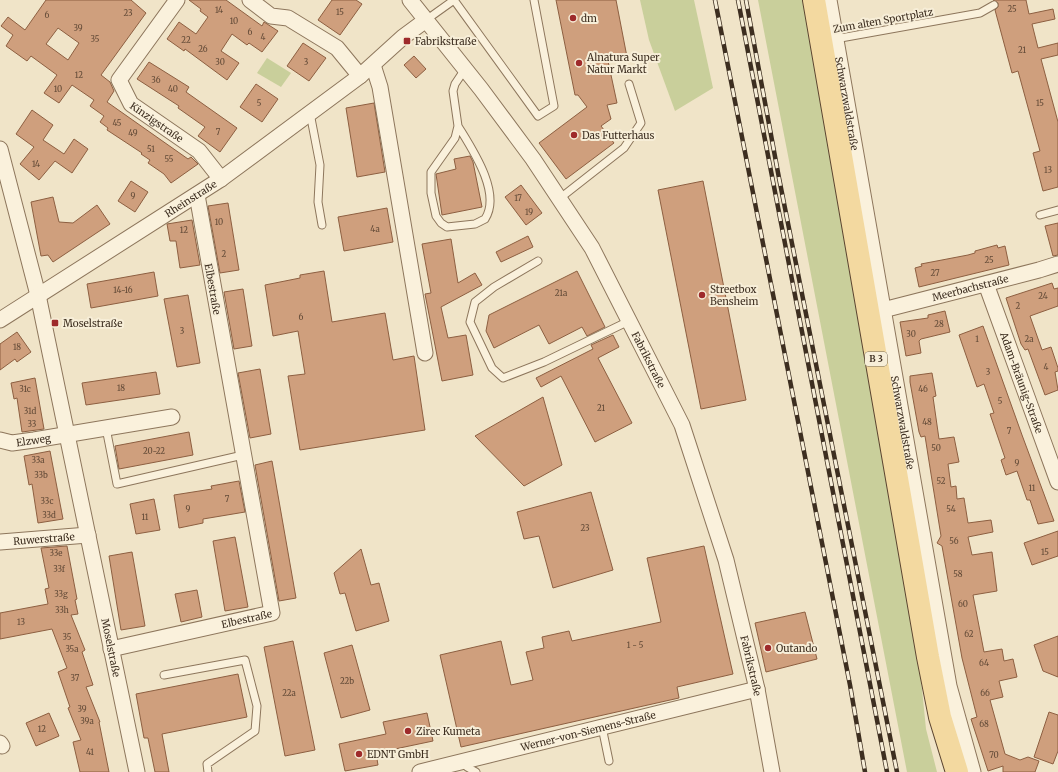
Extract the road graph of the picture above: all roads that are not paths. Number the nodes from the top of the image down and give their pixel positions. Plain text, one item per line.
1 (178, 0) edge
2 (250, 0) edge
3 (410, 0) edge
4 (454, 0) edge
5 (534, 0) edge
6 (814, 0) edge
7 (829, 0) edge
8 (994, 5) dead end
9 (426, 20) junction
10 (829, 40) junction
11 (373, 64) junction
12 (465, 69) junction
13 (360, 76) junction
14 (629, 84) dead end
15 (310, 113) junction
16 (458, 126) junction
17 (0, 149) edge
18 (221, 178) junction
19 (197, 195) junction
20 (560, 199) junction
21 (1058, 210) edge
22 (1040, 214) dead end
23 (322, 225) dead end
24 (538, 262) dead end
25 (1058, 264) edge
26 (986, 284) junction
27 (38, 296) junction
28 (883, 310) junction
29 (0, 320) edge
30 (629, 321) junction
31 (425, 353) dead end
32 (172, 417) dead end
33 (106, 428) junction
34 (66, 435) junction
35 (0, 440) edge
36 (243, 455) junction
37 (1058, 482) edge
38 (88, 535) junction
39 (0, 542) edge
40 (111, 649) junction
41 (164, 675) dead end
42 (757, 689) junction
43 (602, 727) junction
44 (609, 761) dead end
45 (467, 767) dead end
46 (137, 772) edge
47 (208, 772) edge
48 (420, 772) edge
49 (476, 772) edge
50 (772, 772) edge
51 (957, 772) edge
52 (973, 772) edge

1 - 18 street, Kinzigstraße
2 - 13 street
3 - 9 street, Fabrikstraße
4 - 5 lane
4 - 9 lane
6 - 10 main road, Schwarzwaldstraße / B 3
7 - 10 street, Schwarzwaldstraße
8 - 10 lane, Zum alten Sportplatz
9 - 11 street, Rheinstraße
9 - 12 street, Fabrikstraße
10 - 28 street, Schwarzwaldstraße
10 - 51 main road, Schwarzwaldstraße / B 3
11 - 13 street, Rheinstraße
11 - 31 street
12 - 16 lane
12 - 20 street, Fabrikstraße
13 - 15 street, Rheinstraße
14 - 20 lane
15 - 18 street, Rheinstraße
15 - 23 lane
16 - 16 lane
17 - 27 street, Moselstraße
18 - 19 street, Rheinstraße
19 - 27 street, Rheinstraße
19 - 36 street, Elbestraße
20 - 30 street, Fabrikstraße
21 - 22 lane
24 - 30 lane
25 - 26 street, Meerbachstraße
26 - 28 street, Meerbachstraße
26 - 37 street, Adam-Bräunig-Straße
27 - 29 street, Rheinstraße
27 - 34 street, Moselstraße
28 - 52 street, Schwarzwaldstraße
30 - 42 street, Fabrikstraße
32 - 33 street
33 - 34 street
33 - 36 lane
34 - 35 street, Elzweg
34 - 38 street, Moselstraße
36 - 40 street, Elbestraße
38 - 39 street, Ruwerstraße
38 - 40 street, Moselstraße
40 - 46 street, Moselstraße
41 - 47 lane
42 - 43 street, Werner-von-Siemens-Straße
42 - 50 street, Fabrikstraße
43 - 44 lane
43 - 48 street, Werner-von-Siemens-Straße
45 - 49 lane

